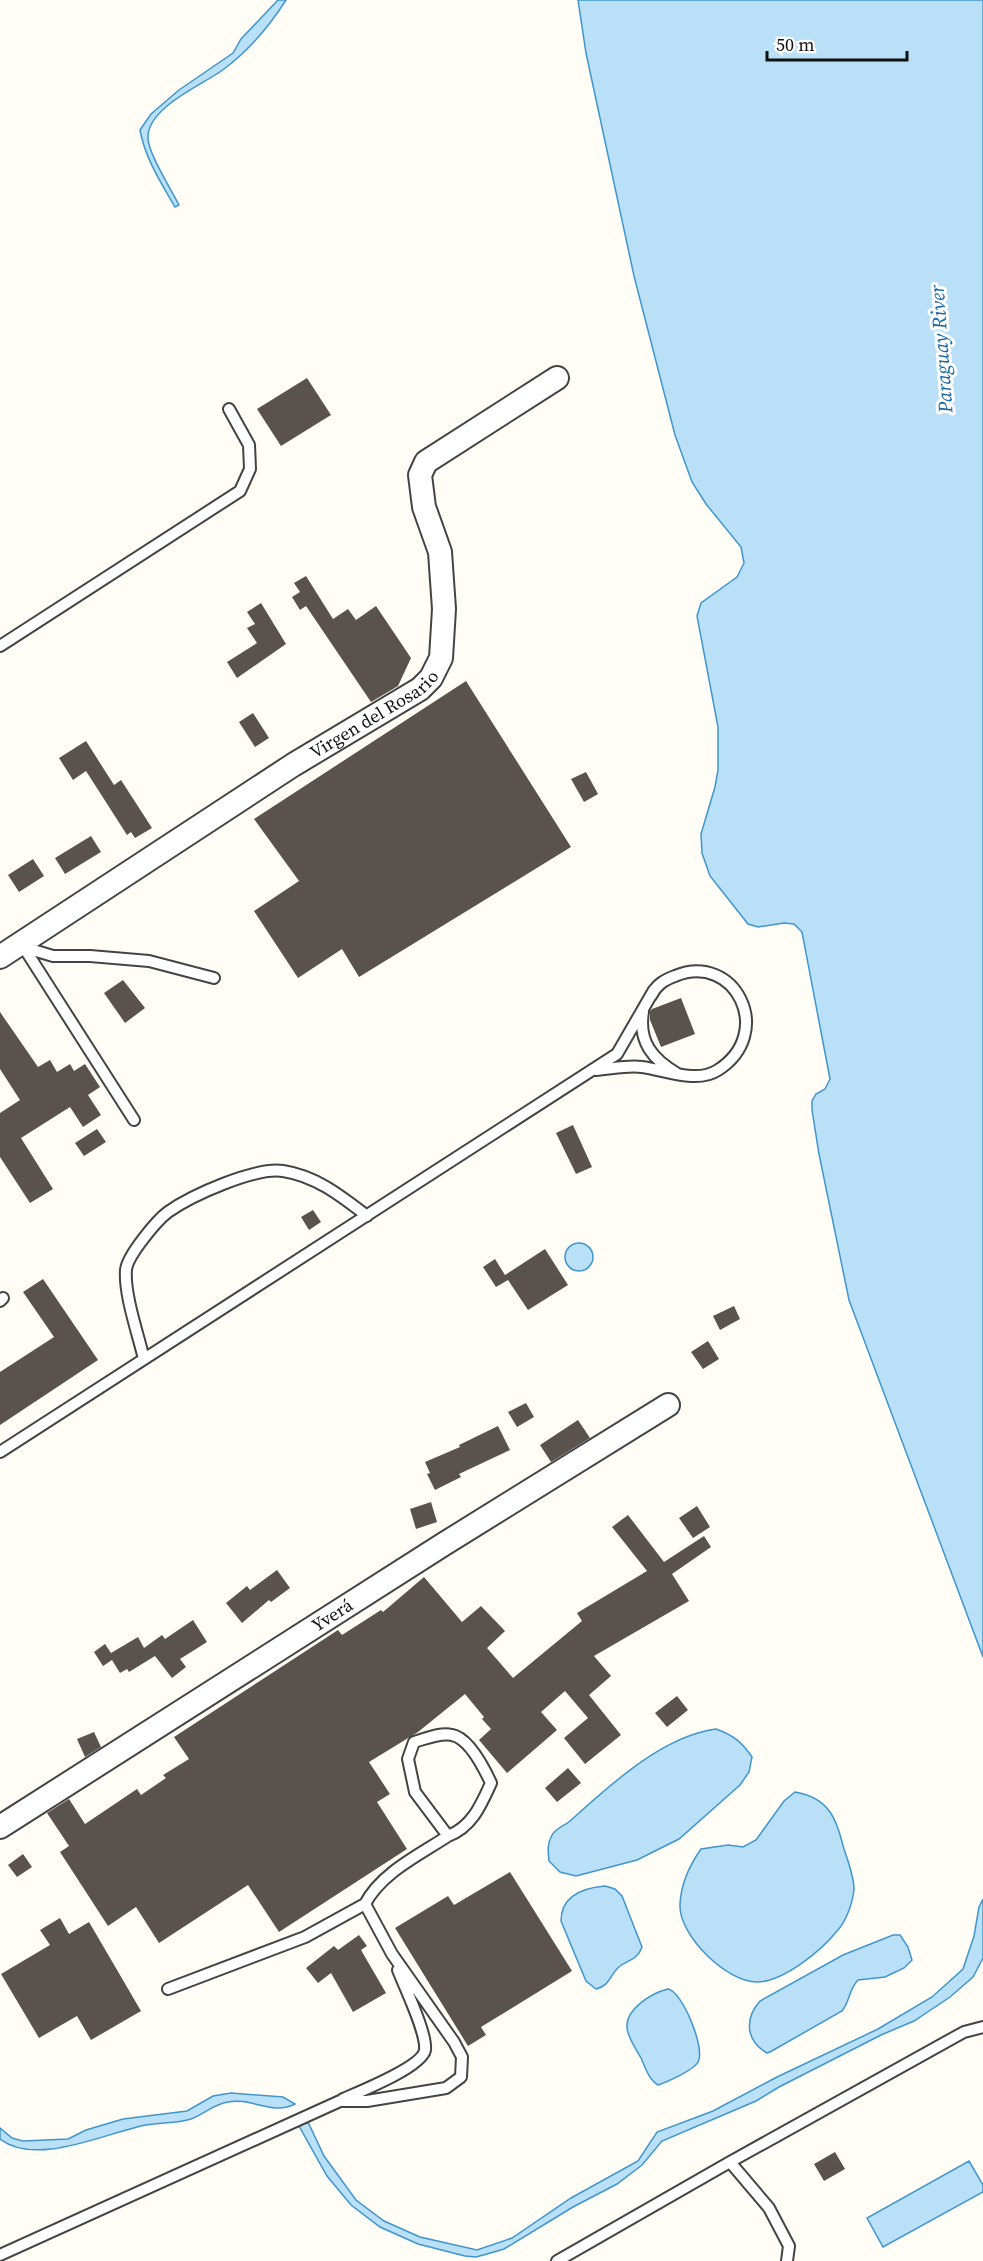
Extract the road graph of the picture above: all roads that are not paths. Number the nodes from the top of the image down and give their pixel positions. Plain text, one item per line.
1 (557, 378) dead end
2 (229, 409) dead end
3 (0, 646) edge
4 (22, 945) junction
5 (0, 957) edge
6 (214, 978) dead end
7 (654, 990) junction
8 (593, 1071) junction
9 (678, 1074) junction
10 (134, 1120) dead end
11 (367, 1216) junction
12 (144, 1359) junction
13 (668, 1406) dead end
14 (0, 1452) edge
15 (0, 1827) edge
16 (448, 1836) junction
17 (365, 1904) junction
18 (392, 1954) junction
19 (168, 1989) dead end
20 (983, 2028) edge
21 (340, 2101) junction
22 (730, 2162) junction
23 (0, 2255) edge
24 (557, 2261) edge
25 (787, 2261) edge

1 - 4 street, Virgen del Rosario
2 - 3 lane
4 - 5 street, Virgen del Rosario
4 - 6 lane
4 - 10 lane
7 - 8 lane
7 - 9 lane
7 - 9 lane
8 - 9 lane
8 - 11 lane
11 - 12 lane
11 - 12 lane
12 - 14 lane
13 - 15 street, Yverá
16 - 16 lane
16 - 17 lane
17 - 18 lane
17 - 19 lane
18 - 21 lane
18 - 21 lane
20 - 22 lane
21 - 23 lane
22 - 24 lane
22 - 25 lane

